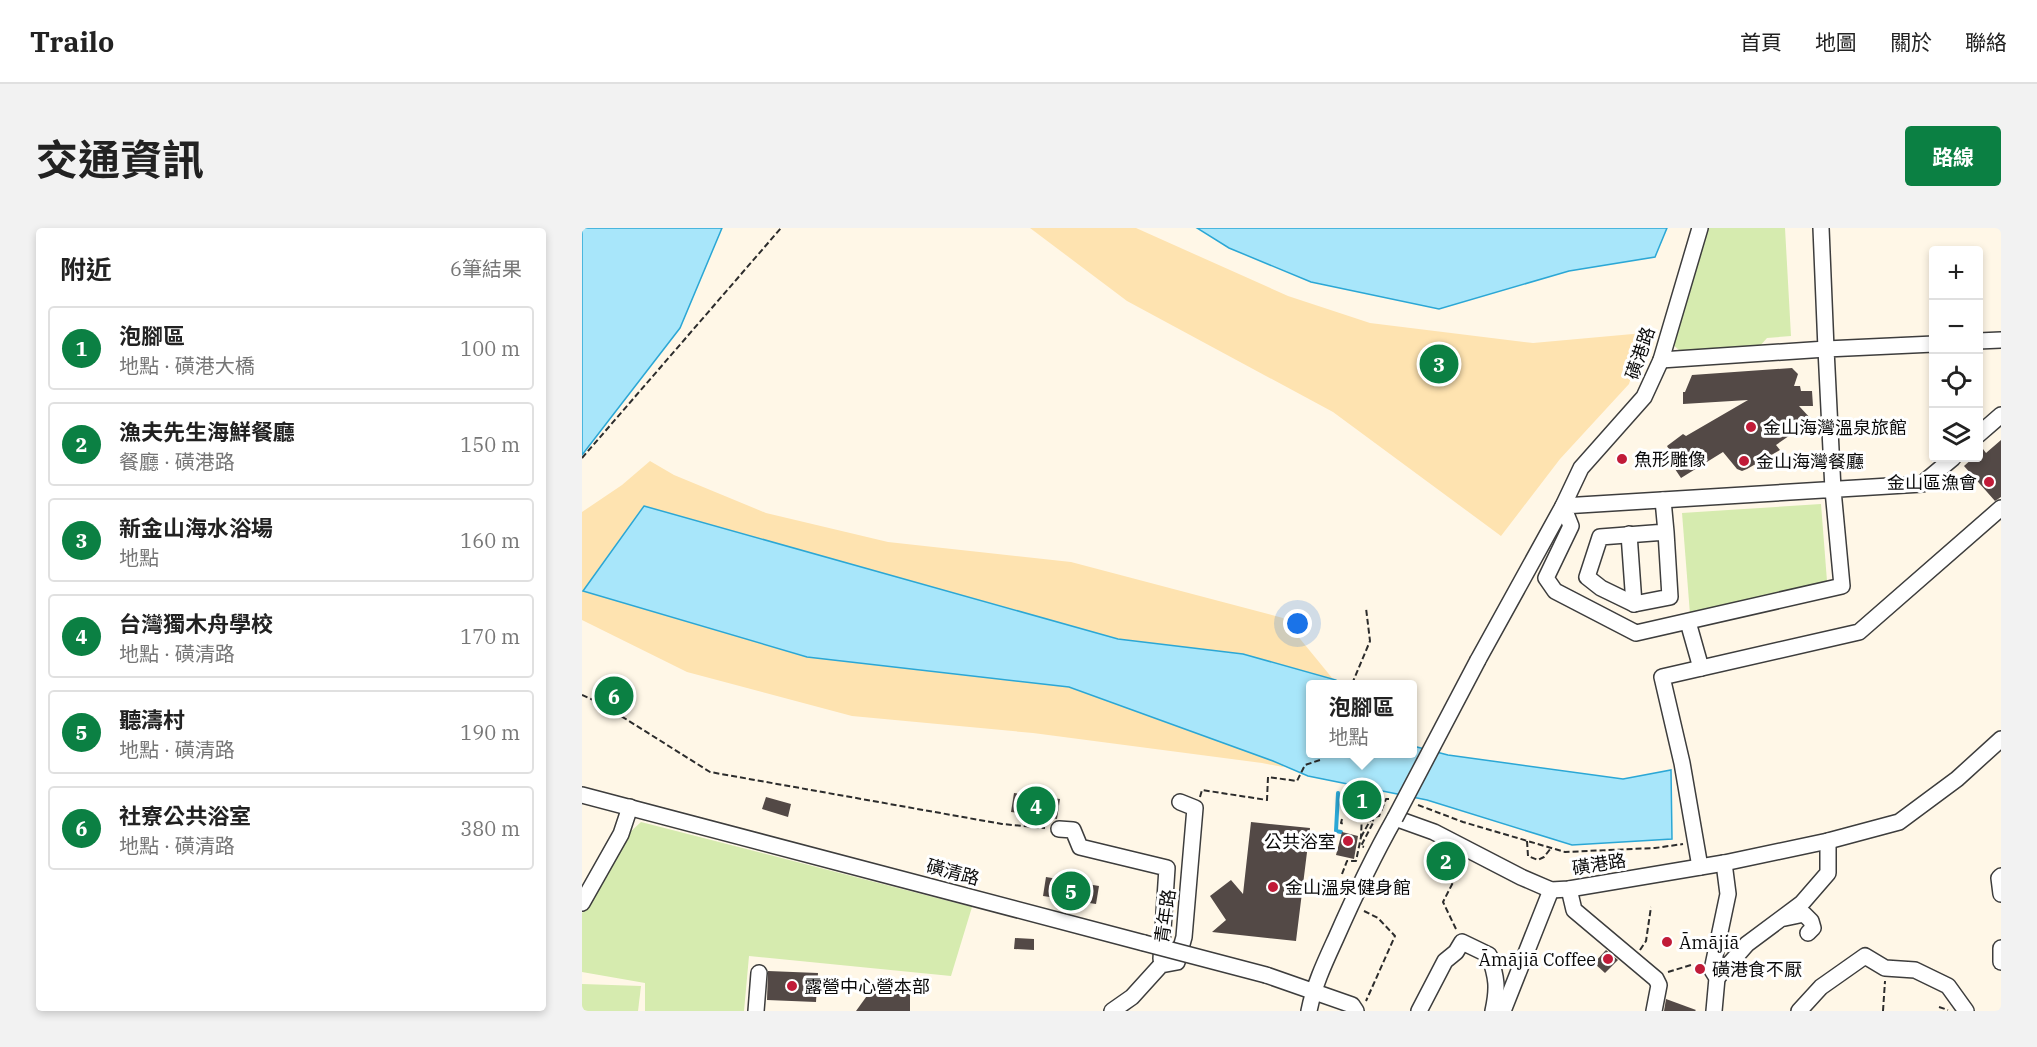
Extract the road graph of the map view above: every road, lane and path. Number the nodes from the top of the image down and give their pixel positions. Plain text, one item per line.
1 (782, 228) edge
2 (1700, 228) edge
3 (1821, 228) edge
4 (2001, 340) edge
5 (1983, 341) edge
6 (1929, 344) edge
7 (1827, 350) junction
8 (1660, 360) junction
9 (2001, 415) edge
10 (1983, 431) edge
11 (582, 458) edge
12 (1948, 462) edge
13 (1833, 490) junction
14 (1663, 500) junction
15 (1563, 506) junction
16 (2001, 508) edge
17 (1666, 532) junction
18 (1629, 534) junction
19 (1634, 604) junction
20 (1366, 608) dead end
21 (1688, 622) junction
22 (1701, 668) junction
23 (1354, 680) edge
24 (582, 695) edge
25 (2001, 739) edge
26 (1320, 758) edge
27 (582, 795) edge
28 (1393, 799) dead end
29 (1180, 802) dead end
30 (1411, 803) dead end
31 (630, 807) junction
32 (1195, 808) junction
33 (1382, 809) junction
34 (1368, 813) junction
35 (1395, 818) junction
36 (1342, 819) dead end
37 (1344, 824) dead end
38 (1059, 829) joint
39 (1362, 835) junction
40 (1828, 840) junction
41 (1527, 841) junction
42 (1696, 842) junction
43 (1365, 848) dead end
44 (1551, 848) junction
45 (1469, 851) junction
46 (1724, 863) junction
47 (1700, 867) junction
48 (1342, 874) dead end
49 (2001, 876) edge
50 (1569, 889) junction
51 (1551, 890) junction
52 (2001, 894) edge
53 (582, 903) edge
54 (1350, 905) junction
55 (1651, 908) dead end
56 (1782, 919) junction
57 (1808, 933) dead end
58 (1462, 942) junction
59 (2001, 948) edge
60 (1633, 960) junction
61 (2001, 962) edge
62 (1161, 965) junction
63 (1691, 965) dead end
64 (1885, 968) junction
65 (759, 973) dead end
66 (1717, 978) junction
67 (1656, 979) junction
68 (1313, 990) junction
69 (1361, 1006) edge
70 (1938, 1006) dead end
71 (756, 1011) edge
72 (1112, 1011) edge
73 (1309, 1011) edge
74 (1419, 1011) edge
75 (1493, 1011) edge
76 (1503, 1011) edge
77 (1654, 1011) edge
78 (1713, 1011) edge
79 (1799, 1011) edge
80 (1883, 1011) edge
81 (1950, 1011) edge
82 (1966, 1011) edge

1 - 11 path
2 - 8 street, 磺港路
3 - 7 street
4 - 5 street
6 - 7 street
7 - 8 street
7 - 13 street
8 - 15 street, 磺港路
9 - 10 street
12 - 13 street
13 - 14 street
13 - 21 street
14 - 15 street
14 - 17 street
15 - 21 street
15 - 35 street, 磺港路, bridge
16 - 22 street
17 - 18 street
17 - 19 street
18 - 19 street
18 - 19 street
20 - 23 path
21 - 22 street
22 - 42 street
24 - 38 path
25 - 40 street, 磺港路
26 - 32 path
27 - 31 street, 磺清路
28 - 33 path
29 - 32 street
30 - 41 path
31 - 53 street
31 - 68 street, 磺清路, bridge
32 - 62 street, 青年路
33 - 34 path
33 - 34 path
34 - 39 path
35 - 45 street, 磺港路
35 - 54 street
36 - 37 path
38 - 62 street
39 - 43 path
39 - 48 path
40 - 46 street, 磺港路
40 - 56 street
41 - 44 path
41 - 44 path
42 - 44 path
42 - 47 street
45 - 51 street, 磺港路
45 - 58 path
46 - 47 street, 磺港路
46 - 66 street
47 - 50 street, 磺港路
49 - 52 street
50 - 51 street, 磺港路
50 - 60 street
51 - 76 street
54 - 68 street
54 - 69 path
55 - 60 path
56 - 57 street
56 - 66 street
58 - 74 street
58 - 75 street
59 - 61 street
60 - 67 street
62 - 72 street, 青年路
63 - 67 path
64 - 79 street
64 - 80 path
64 - 82 street
65 - 71 street
66 - 78 street
67 - 77 street
68 - 69 street, 磺清路
68 - 73 street
70 - 81 path

